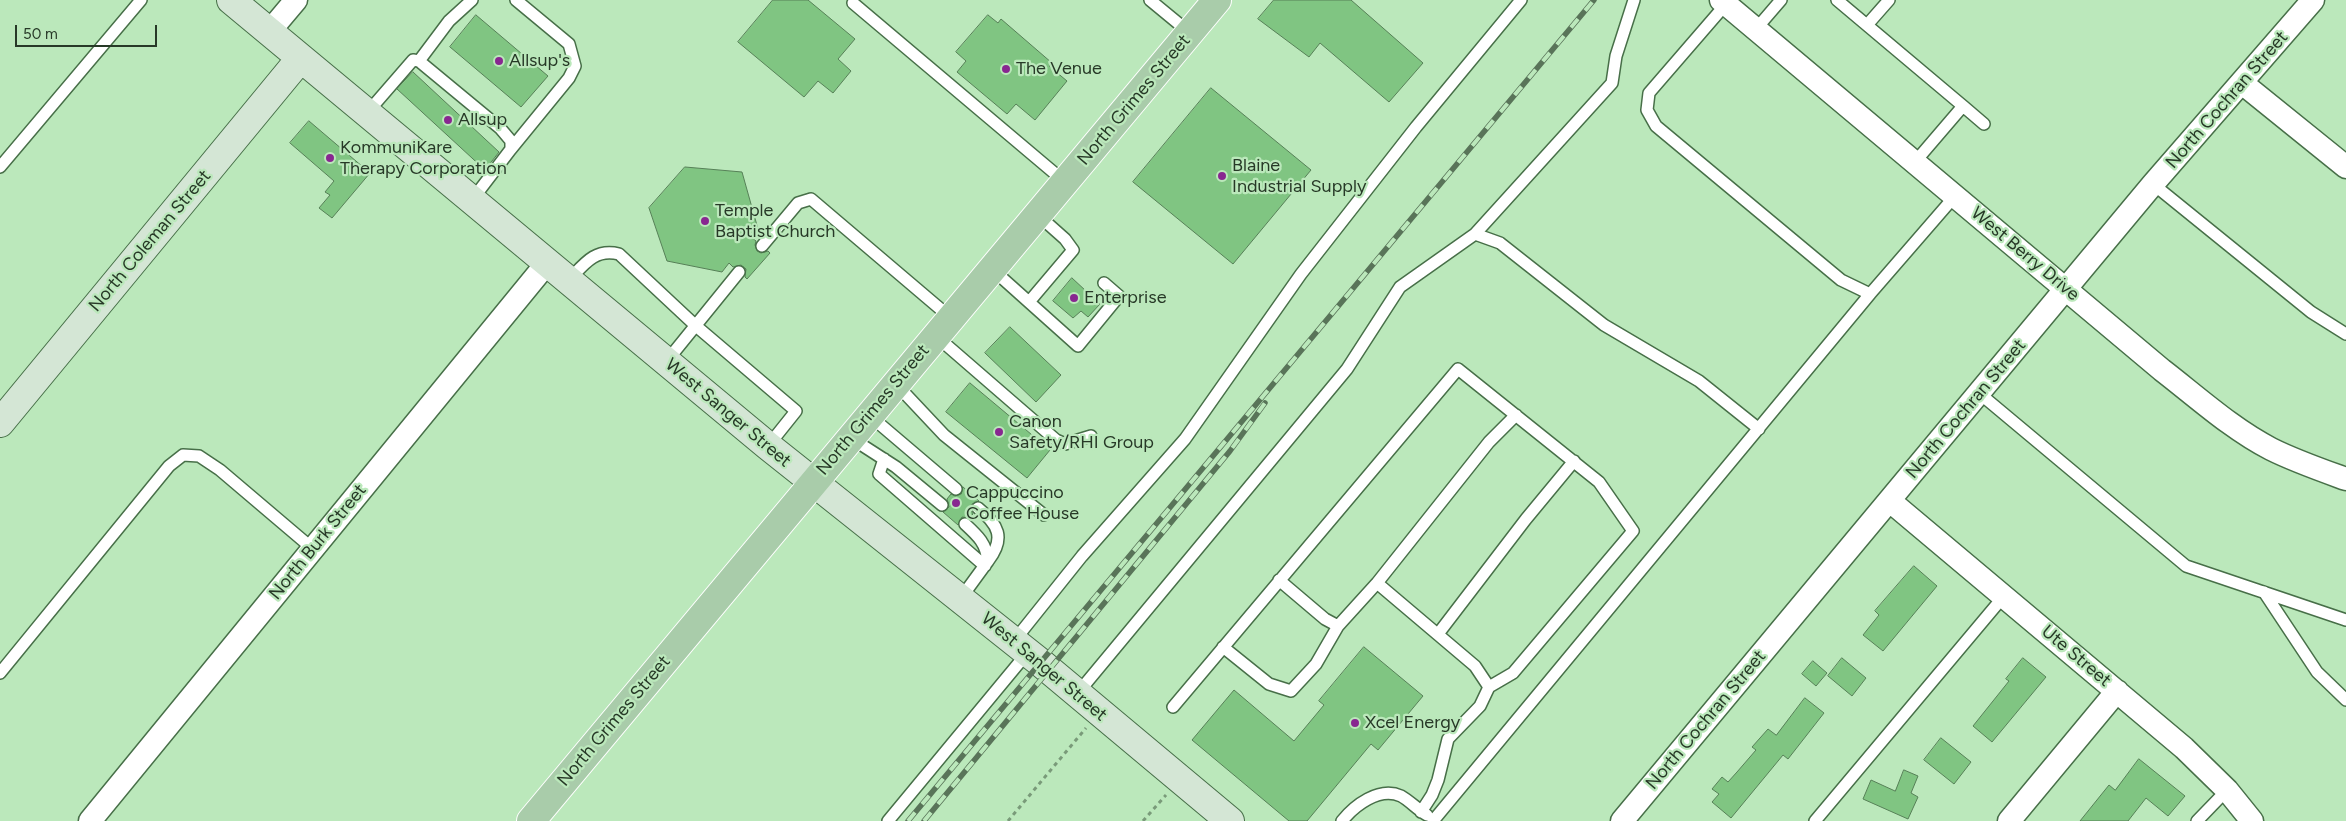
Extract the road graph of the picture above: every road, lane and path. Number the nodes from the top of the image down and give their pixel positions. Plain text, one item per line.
1 (141, 0) edge
2 (231, 0) edge
3 (296, 0) edge
4 (472, 0) edge
5 (516, 0) edge
6 (1150, 0) edge
7 (1217, 0) edge
8 (1521, 0) edge
9 (1634, 0) edge
10 (1781, 0) edge
11 (1837, 0) edge
12 (1889, 0) edge
13 (2313, 0) edge
14 (1723, 2) edge
15 (853, 3) dead end
16 (1867, 25) junction
17 (1756, 30) junction
18 (269, 32) junction
19 (1190, 33) junction
20 (300, 59) junction
21 (420, 61) junction
22 (2242, 83) junction
23 (1963, 106) junction
24 (366, 114) junction
25 (1984, 124) dead end
26 (511, 149) junction
27 (1915, 162) junction
28 (2344, 162) edge
29 (0, 167) edge
30 (1065, 182) junction
31 (2153, 184) junction
32 (1955, 196) junction
33 (472, 200) junction
34 (1038, 214) junction
35 (1475, 234) junction
36 (762, 246) dead end
37 (547, 263) junction
38 (992, 269) junction
39 (740, 272) dead end
40 (568, 281) junction
41 (1104, 283) dead end
42 (2066, 288) junction
43 (1870, 294) junction
44 (1029, 302) junction
45 (696, 326) junction
46 (943, 327) junction
47 (2346, 334) edge
48 (666, 362) junction
49 (896, 384) junction
50 (1979, 393) junction
51 (869, 415) junction
52 (1516, 415) junction
53 (0, 424) edge
54 (1759, 428) junction
55 (1092, 436) dead end
56 (850, 437) junction
57 (768, 446) junction
58 (884, 459) junction
59 (1574, 461) junction
60 (2346, 479) edge
61 (812, 483) junction
62 (956, 489) dead end
63 (1890, 501) junction
64 (942, 505) dead end
65 (978, 508) dead end
66 (1044, 515) dead end
67 (964, 524) dead end
68 (313, 549) junction
69 (986, 563) junction
70 (1279, 580) junction
71 (1377, 583) junction
72 (2264, 592) junction
73 (2004, 596) junction
74 (961, 598) junction
75 (2346, 620) edge
76 (1338, 626) junction
77 (1438, 634) junction
78 (1021, 646) junction
79 (1223, 647) junction
80 (0, 673) edge
81 (1489, 687) junction
82 (2117, 691) junction
83 (1077, 694) junction
84 (2346, 700) edge
85 (1173, 707) dead end
86 (1100, 713) junction
87 (1180, 779) junction
88 (2227, 790) junction
89 (1421, 812) junction
90 (1433, 820) edge
91 (90, 821) edge
92 (530, 821) edge
93 (888, 821) edge
94 (1008, 821) edge
95 (1143, 821) edge
96 (1230, 821) edge
97 (1342, 821) edge
98 (1622, 821) edge
99 (1815, 821) edge
100 (2009, 821) edge
101 (2197, 821) edge
102 (2252, 821) edge

1 - 29 lane
2 - 18 main road, West Sanger Street
3 - 18 street
4 - 21 lane
5 - 26 lane
6 - 19 lane
7 - 19 main road, North Grimes Street
8 - 78 lane
9 - 35 lane
10 - 17 lane
11 - 16 lane
12 - 16 lane
13 - 22 street, North Cochran Street
14 - 17 street, West Berry Drive
14 - 43 lane
15 - 30 lane
16 - 23 lane
17 - 27 street, West Berry Drive
18 - 20 main road, West Sanger Street
19 - 30 main road, North Grimes Street
20 - 24 main road, West Sanger Street
20 - 53 main road, North Coleman Street
21 - 24 lane
21 - 26 lane
22 - 28 street
22 - 31 street, North Cochran Street
23 - 25 lane
23 - 27 lane
24 - 33 main road, West Sanger Street
26 - 33 lane
27 - 32 street, West Berry Drive
30 - 34 main road, North Grimes Street
31 - 42 street, North Cochran Street
31 - 47 lane
32 - 42 street, West Berry Drive
32 - 43 lane
33 - 37 main road, West Sanger Street
34 - 38 main road, North Grimes Street
34 - 44 lane
35 - 54 lane
35 - 83 lane
36 - 46 lane
37 - 40 main road, West Sanger Street
37 - 68 street, North Burk Street
38 - 44 lane
38 - 46 main road, North Grimes Street
39 - 45 lane
40 - 45 lane
40 - 48 main road, West Sanger Street
41 - 44 lane
42 - 50 street, North Cochran Street
42 - 60 street, West Berry Drive
43 - 54 lane
45 - 48 lane
45 - 57 lane
46 - 49 main road, North Grimes Street
46 - 55 lane
48 - 57 main road, West Sanger Street
49 - 51 main road, North Grimes Street
49 - 66 lane
50 - 63 street, North Cochran Street
50 - 72 lane
51 - 56 main road, North Grimes Street
51 - 62 lane
52 - 59 lane
52 - 70 lane
52 - 71 lane
54 - 90 lane
56 - 58 lane
56 - 61 main road, North Grimes Street
57 - 61 main road, West Sanger Street
58 - 64 lane
58 - 69 lane
59 - 77 lane
59 - 81 lane
61 - 74 main road, West Sanger Street
61 - 92 main road, North Grimes Street
63 - 73 street, Ute Street
63 - 98 street, North Cochran Street
65 - 69 lane
67 - 69 lane
68 - 80 lane
68 - 91 street, North Burk Street
69 - 74 lane
70 - 76 lane
70 - 79 lane
71 - 76 lane
71 - 77 lane
72 - 75 lane
72 - 84 lane
73 - 82 street, Ute Street
73 - 99 lane
74 - 78 main road, West Sanger Street
76 - 79 lane
77 - 81 lane
78 - 83 main road, West Sanger Street
78 - 93 lane
79 - 85 lane
81 - 89 lane
82 - 88 street, Ute Street
82 - 100 street
83 - 86 main road, West Sanger Street
86 - 87 main road, West Sanger Street
86 - 94 path
87 - 95 path
87 - 96 main road, West Sanger Street
88 - 101 lane
88 - 102 street, Ute Street
89 - 90 lane
89 - 97 lane

